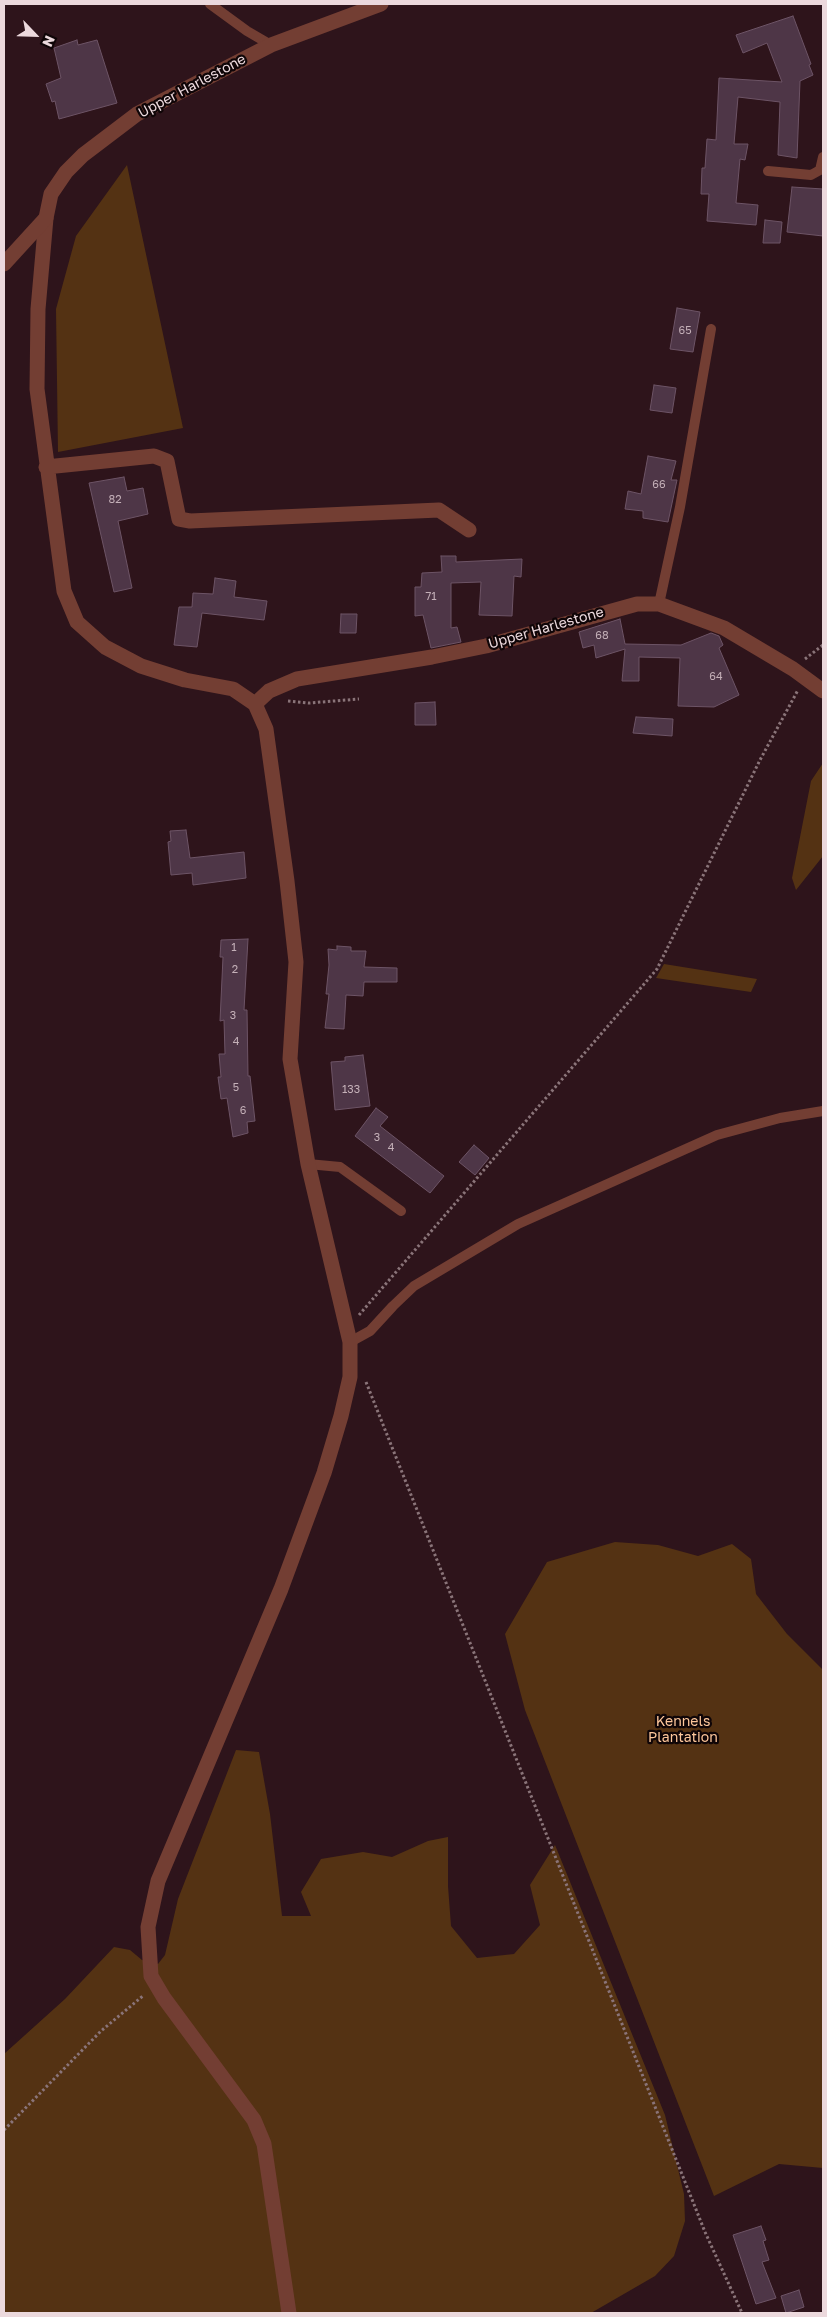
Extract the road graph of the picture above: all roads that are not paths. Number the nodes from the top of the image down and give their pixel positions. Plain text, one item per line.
1 (210, 4) edge
2 (380, 4) edge
3 (271, 46) junction
4 (823, 157) edge
5 (768, 171) dead end
6 (46, 218) junction
7 (4, 264) edge
8 (711, 329) dead end
9 (46, 467) junction
10 (469, 530) dead end
11 (659, 604) junction
12 (823, 691) edge
13 (260, 699) junction
14 (823, 1111) edge
15 (308, 1164) junction
16 (401, 1211) dead end
17 (349, 1335) junction
18 (289, 2313) edge

1 - 3 lane
2 - 3 street, Upper Harlestone
3 - 6 street, Upper Harlestone
4 - 5 lane
6 - 7 street
6 - 9 street, Upper Harlestone
8 - 11 lane
9 - 10 street
9 - 13 street, Upper Harlestone
11 - 12 street, Upper Harlestone
11 - 13 street, Upper Harlestone
13 - 15 street
14 - 17 lane
15 - 16 lane
15 - 17 street
17 - 18 street

